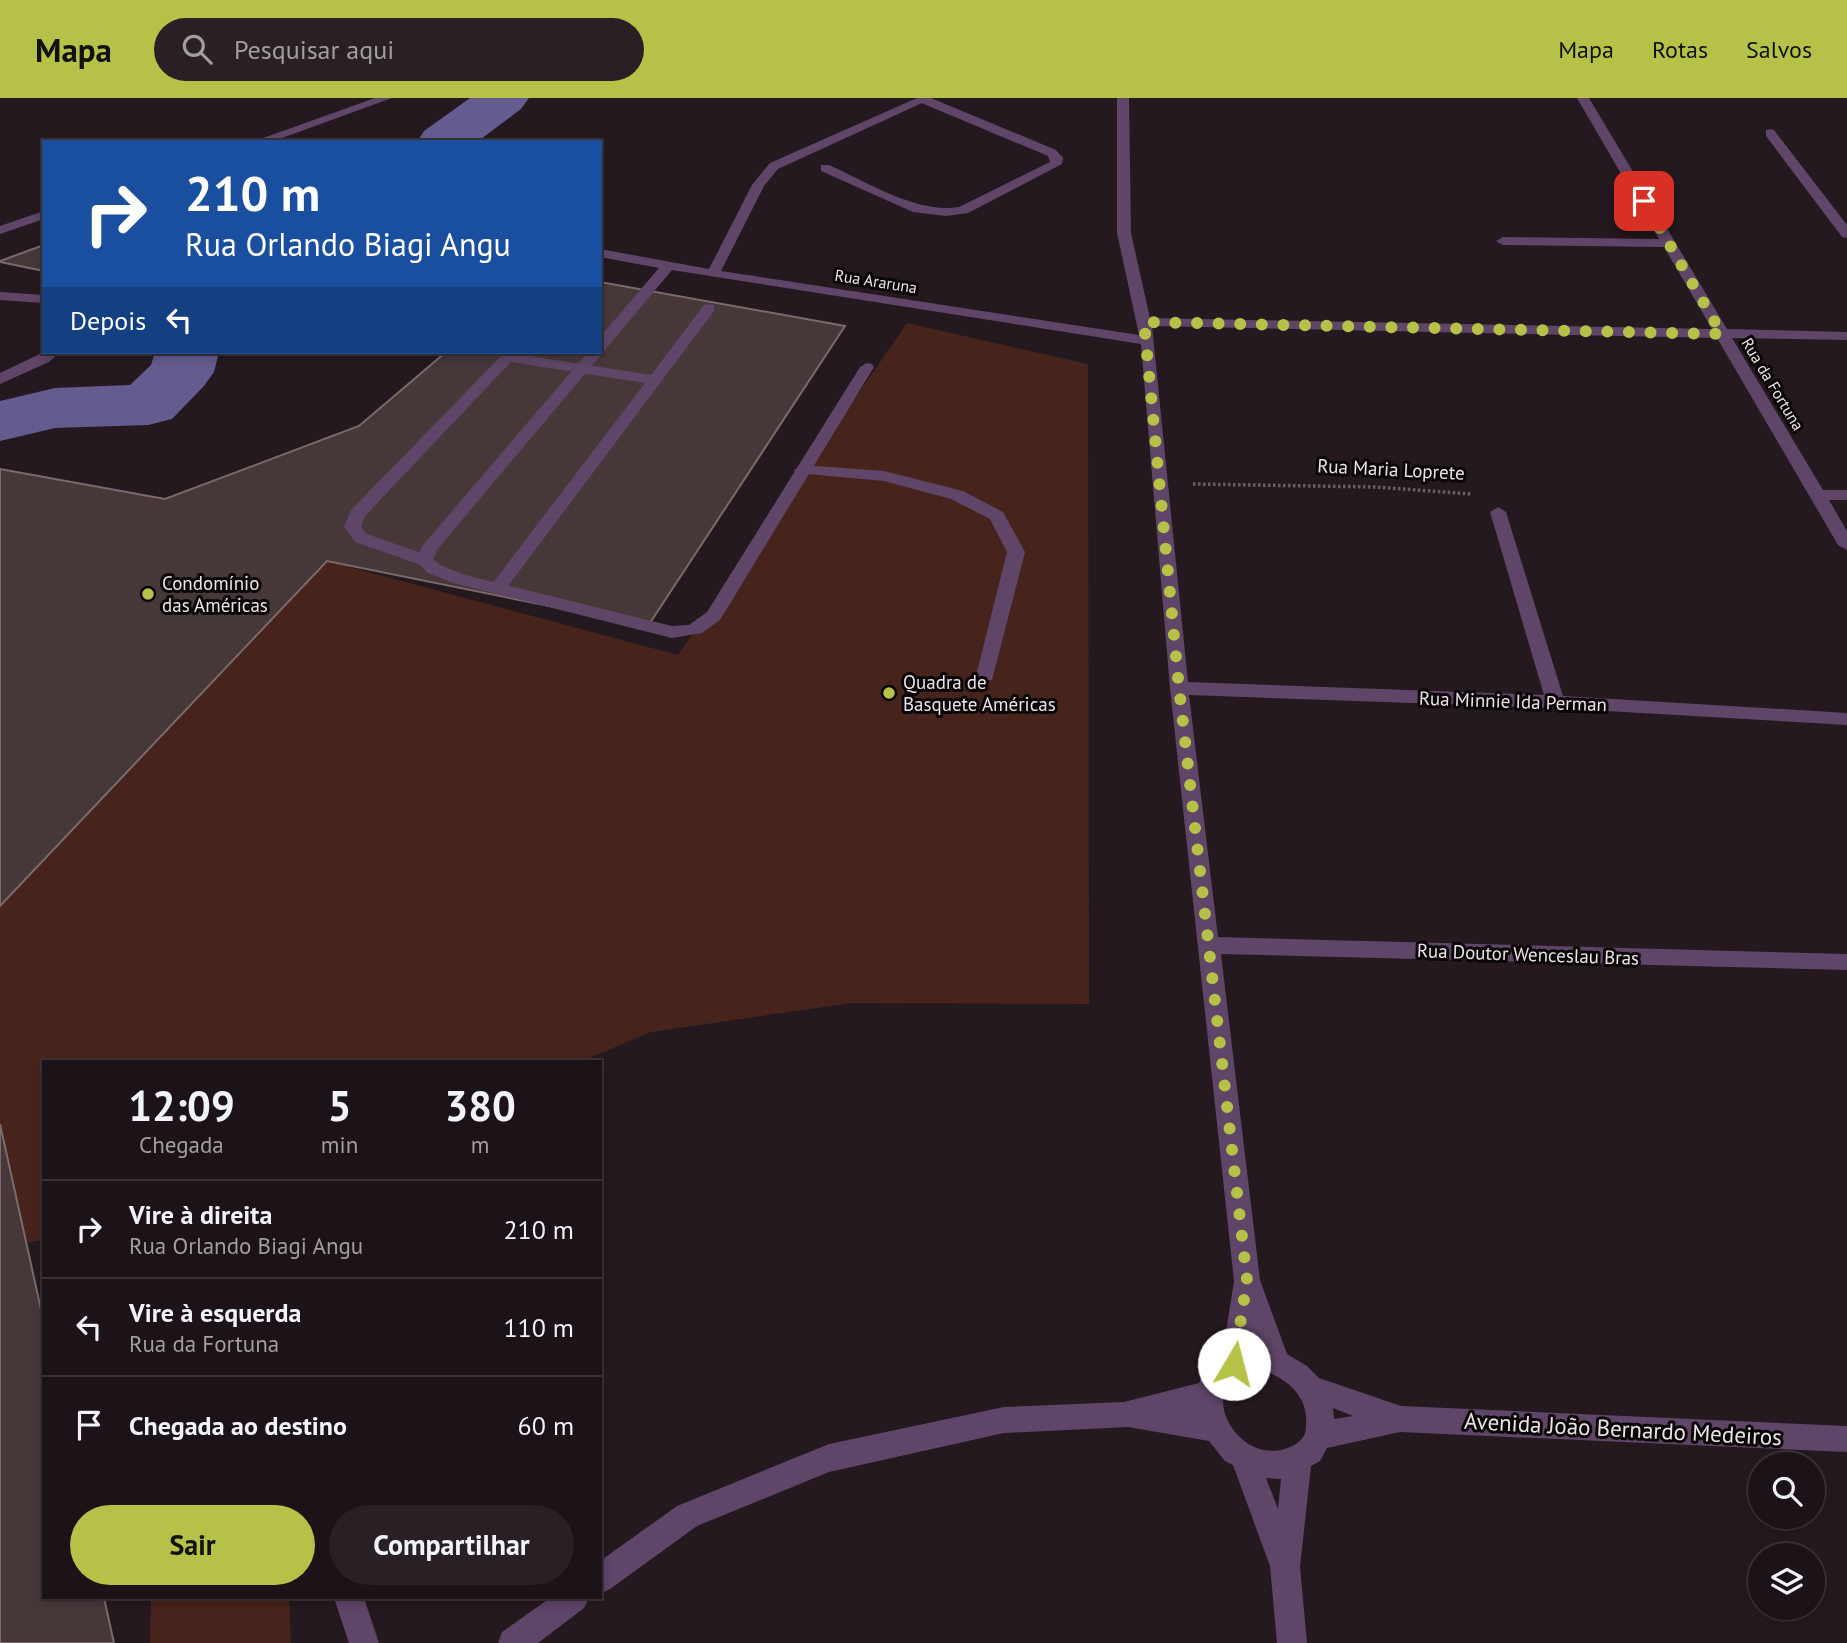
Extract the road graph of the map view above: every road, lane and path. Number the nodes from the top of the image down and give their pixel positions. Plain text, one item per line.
1 (386, 98) edge
2 (1123, 98) edge
3 (1583, 98) edge
4 (925, 99) edge
5 (1770, 133) dead end
6 (264, 140) edge
7 (825, 168) dead end
8 (42, 216) edge
9 (0, 230) edge
10 (1847, 234) edge
11 (1503, 242) dead end
12 (1668, 243) junction
13 (602, 253) edge
14 (670, 265) junction
15 (713, 274) junction
16 (0, 296) edge
17 (42, 299) edge
18 (709, 308) dead end
19 (1144, 322) junction
20 (1722, 334) junction
21 (1847, 336) edge
22 (1148, 341) junction
23 (602, 345) edge
24 (50, 354) edge
25 (594, 354) edge
26 (867, 367) dead end
27 (582, 369) junction
28 (0, 379) edge
29 (654, 380) junction
30 (802, 470) junction
31 (1159, 484) junction
32 (1820, 495) junction
33 (1847, 495) edge
34 (1499, 512) joint
35 (1847, 545) edge
36 (424, 560) junction
37 (497, 589) junction
38 (985, 676) dead end
39 (1179, 688) junction
40 (1555, 702) junction
41 (1847, 719) edge
42 (1209, 945) junction
43 (1847, 962) edge
44 (1247, 1280) junction
45 (1276, 1361) junction
46 (1234, 1364) junction
47 (1311, 1388) junction
48 (1209, 1393) junction
49 (1124, 1415) junction
50 (1400, 1419) junction
51 (1214, 1429) junction
52 (1319, 1436) junction
53 (1847, 1439) edge
54 (1244, 1458) junction
55 (1298, 1459) junction
56 (1284, 1567) junction
57 (602, 1578) edge
58 (349, 1599) edge
59 (573, 1599) edge
60 (364, 1643) edge
61 (513, 1643) edge
62 (1292, 1643) edge

1 - 6 street
2 - 19 street
3 - 12 street, Rua da Fortuna
4 - 7 street
4 - 15 street
5 - 10 street
8 - 9 street
11 - 12 street
12 - 20 street, Rua da Fortuna
13 - 14 street, Rua Araruna
14 - 15 street, Rua Araruna
14 - 23 street
15 - 22 street, Rua Araruna
16 - 17 street
18 - 29 street
19 - 20 street
19 - 22 street
20 - 21 street
20 - 32 street, Rua da Fortuna
22 - 31 street
24 - 28 street
25 - 27 street
26 - 30 street
27 - 29 street
27 - 36 street
27 - 36 street
29 - 37 street
30 - 37 street
30 - 38 street
31 - 34 path, Rua Maria Loprete
31 - 39 street
32 - 33 street
32 - 35 street, Rua da Fortuna
34 - 40 street
36 - 37 street
39 - 40 street, Rua Minnie Ida Perman
39 - 42 street
40 - 41 street, Rua Minnie Ida Perman
42 - 43 street, Rua Doutor Wenceslau Bras
42 - 44 street
44 - 45 street
44 - 46 street
45 - 46 street
45 - 47 street
46 - 48 street
47 - 50 street, Avenida João Bernardo Medeiros
47 - 52 street
48 - 49 street
48 - 51 street
49 - 51 street
49 - 57 street
50 - 52 street, Avenida João Bernardo Medeiros
50 - 53 street, Avenida João Bernardo Medeiros
51 - 54 street
52 - 55 street
54 - 55 street
54 - 56 street
55 - 56 street
56 - 62 street
58 - 60 street
59 - 61 street

